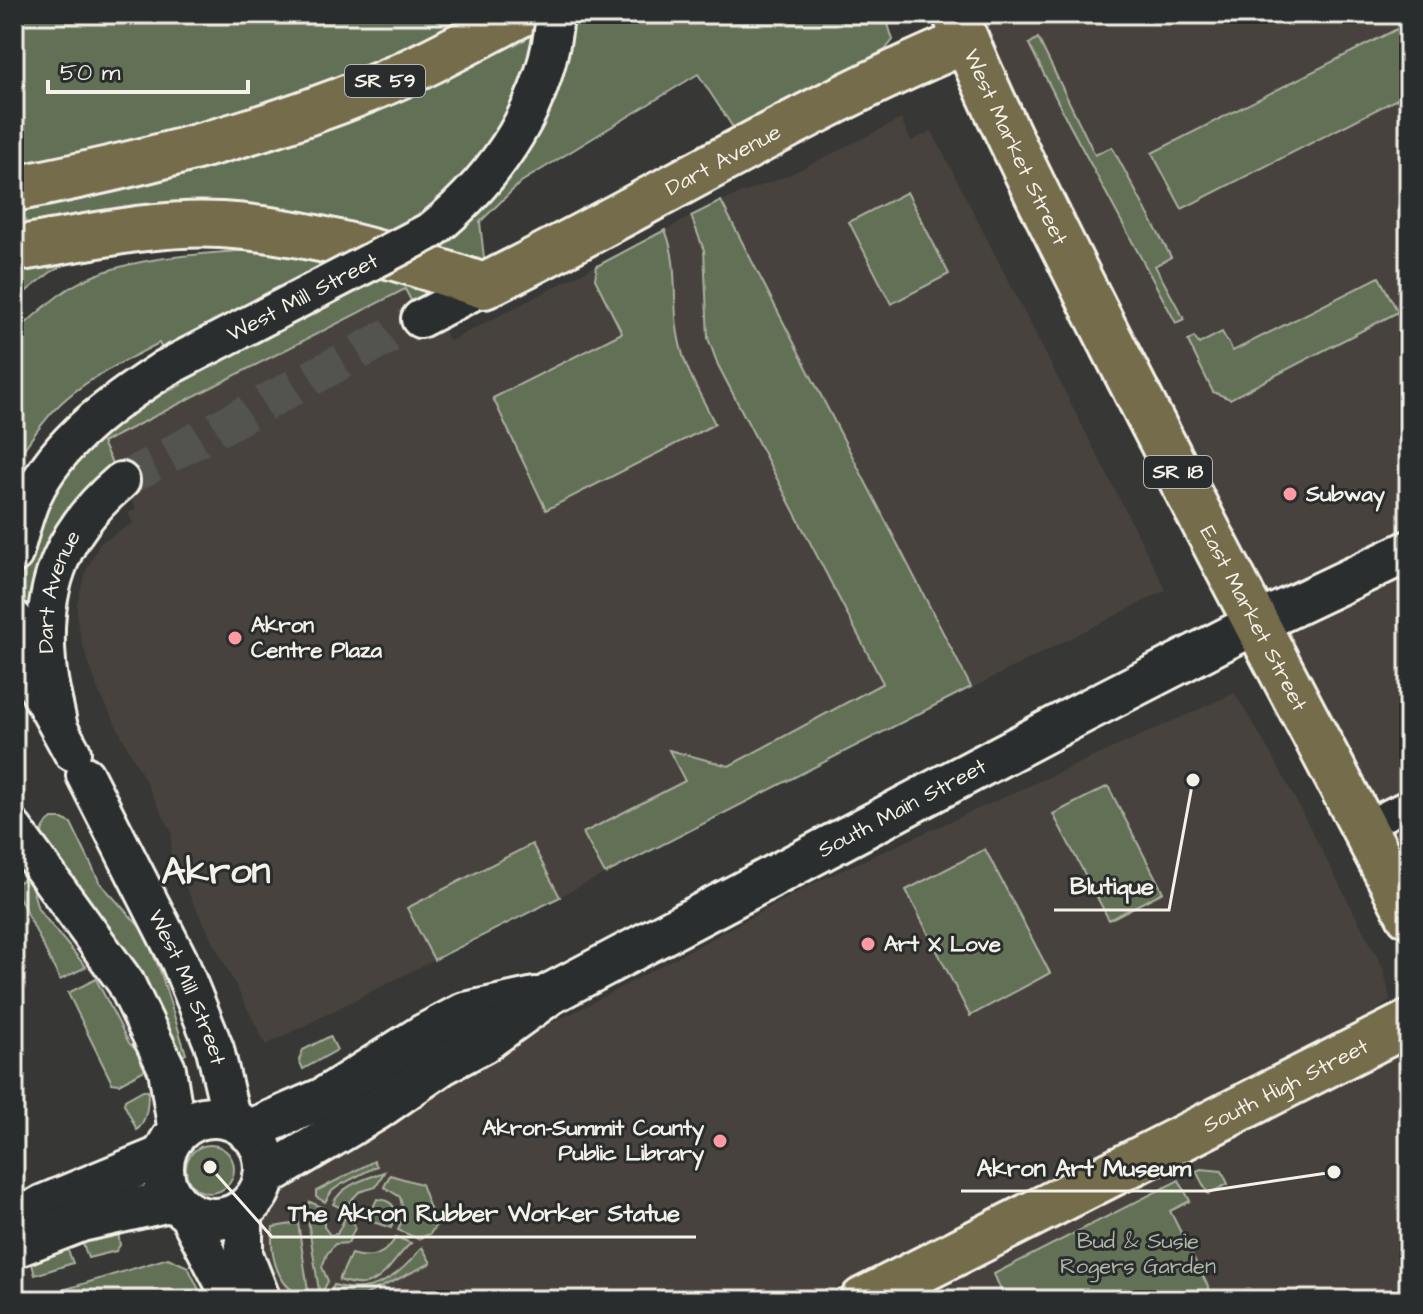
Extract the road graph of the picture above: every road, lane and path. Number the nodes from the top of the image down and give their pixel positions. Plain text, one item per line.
1 (521, 14) edge
2 (555, 14) edge
3 (961, 28) edge
4 (14, 189) edge
5 (14, 249) edge
6 (1078, 277) joint
7 (484, 286) junction
8 (420, 319) tunnel mouth
9 (121, 481) tunnel mouth
10 (1409, 551) edge
11 (14, 554) edge
12 (14, 619) edge
13 (1255, 624) junction
14 (72, 750) junction
15 (1409, 804) edge
16 (1363, 827) junction
17 (14, 829) edge
18 (1409, 915) edge
19 (550, 994) junction
20 (1409, 1023) edge
21 (240, 1126) junction
22 (170, 1144) junction
23 (254, 1193) junction
24 (180, 1206) junction
25 (14, 1222) edge
26 (14, 1247) edge
27 (232, 1300) edge
28 (262, 1300) edge
29 (863, 1300) edge

1 - 4 main road, SR 59
2 - 11 street, West Mill Street, bridge
3 - 6 main road, West Market Street / SR 18
3 - 7 main road, Dart Avenue
5 - 7 main road
6 - 13 main road, East Market Street / SR 18
7 - 8 street, Dart Avenue
9 - 14 street, Dart Avenue
10 - 13 main road, South Main Street
12 - 14 street, West Mill Street
13 - 16 main road, East Market Street / SR 18
13 - 19 main road, South Main Street
14 - 21 street, West Mill Street
15 - 16 street
16 - 18 main road, East Market Street / SR 18
17 - 22 street
19 - 21 main road, South Main Street
19 - 23 main road, South Main Street
20 - 29 main road, South High Street
21 - 22 main road
21 - 23 main road
22 - 24 main road
22 - 25 main road
23 - 24 main road
23 - 28 street
24 - 26 main road
24 - 27 street

